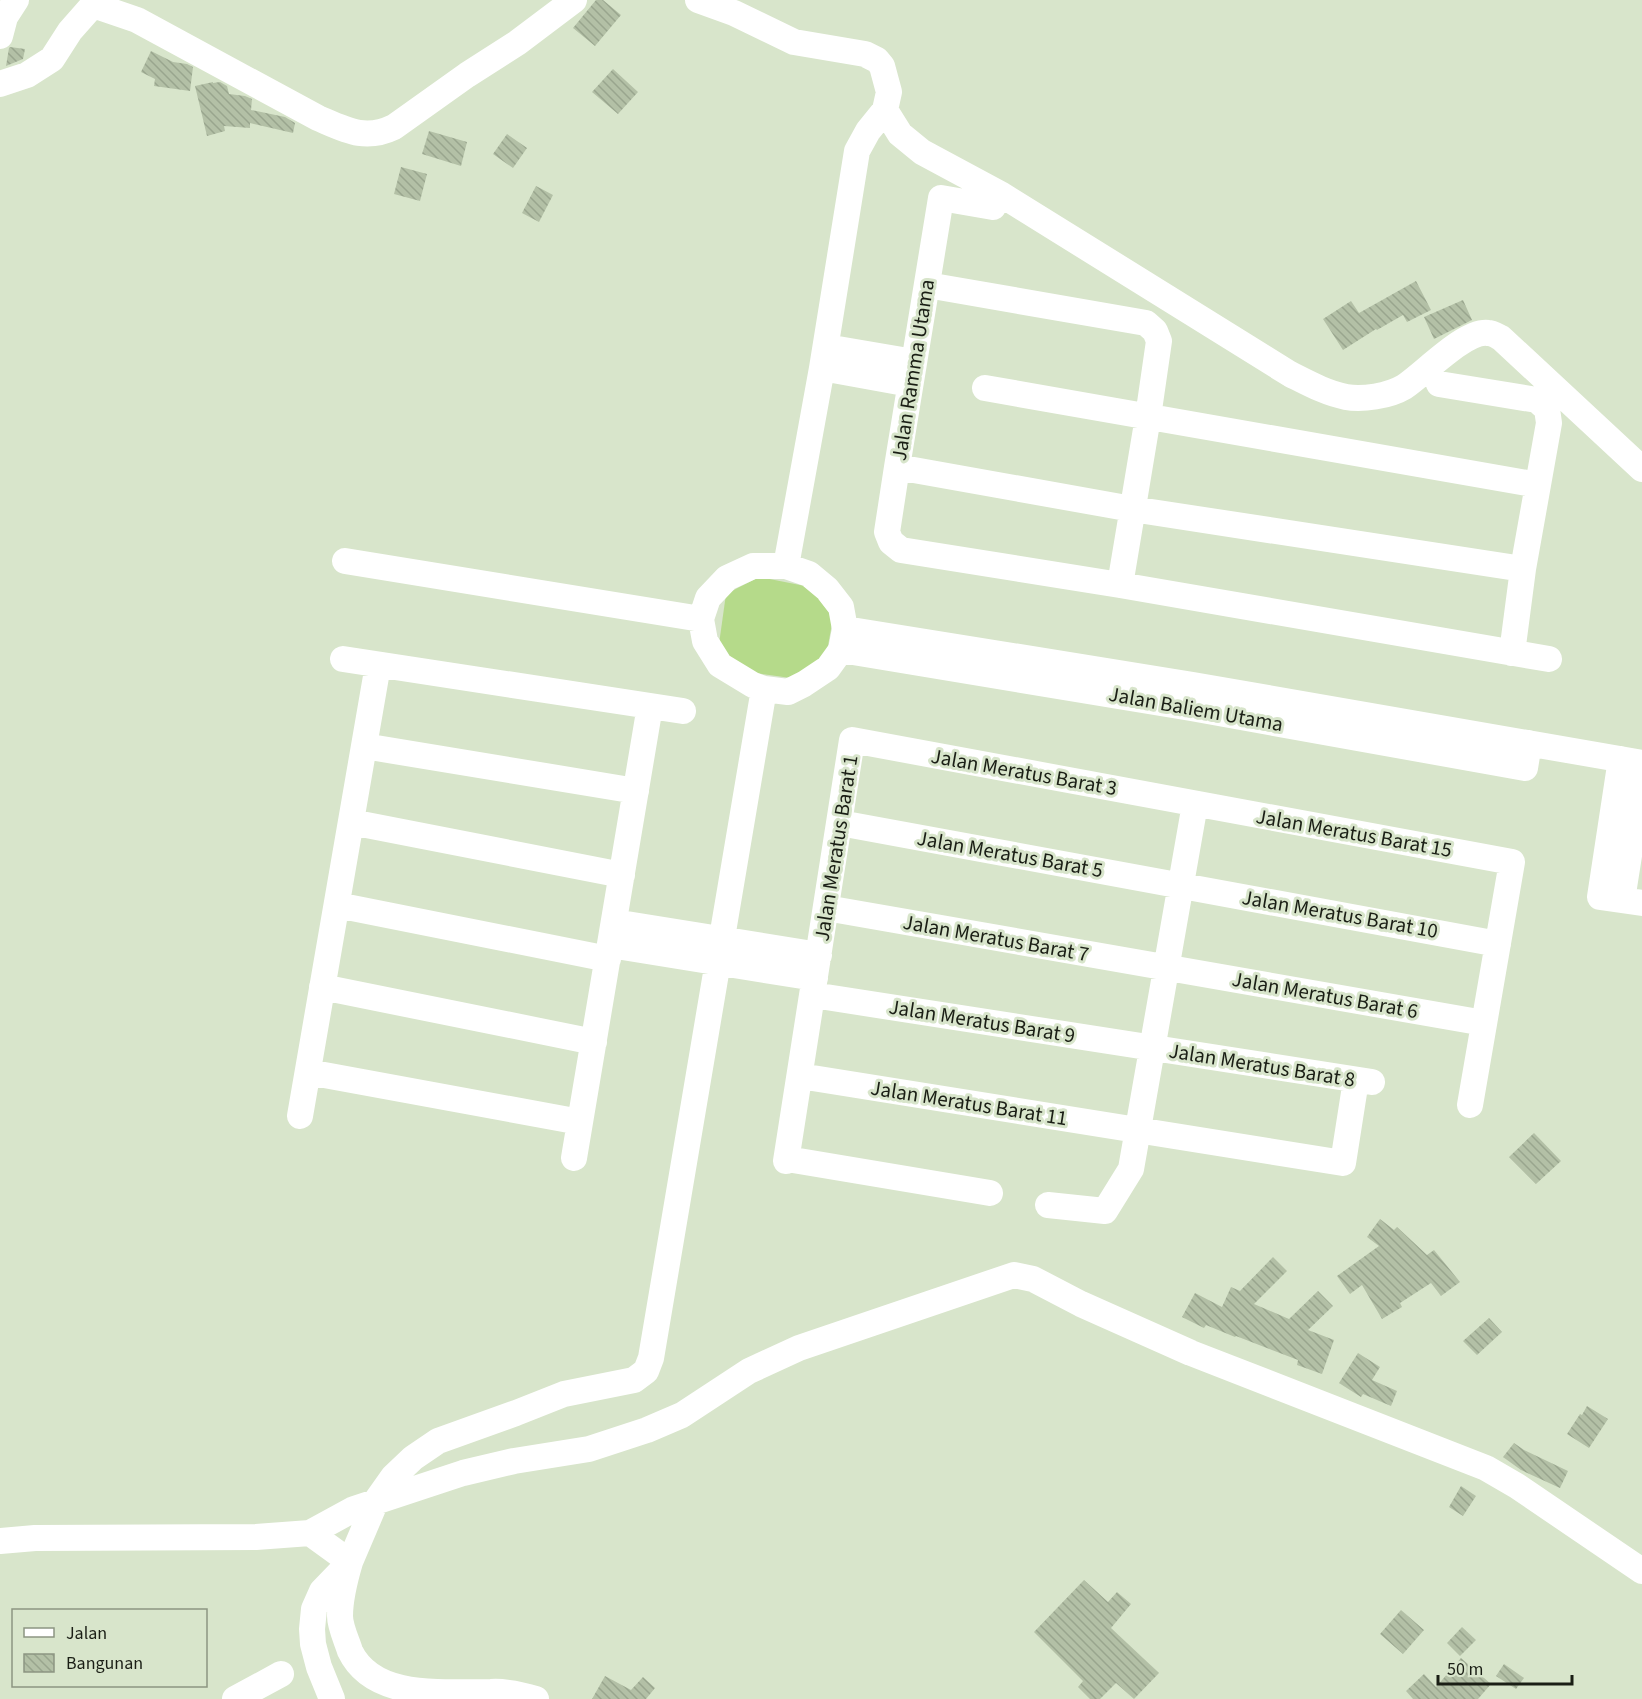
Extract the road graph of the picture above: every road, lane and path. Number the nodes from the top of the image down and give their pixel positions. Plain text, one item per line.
1 (15, 0) edge
2 (574, 0) edge
3 (698, 0) edge
4 (89, 3) edge
5 (0, 36) edge
6 (0, 84) edge
7 (885, 110) junction
8 (993, 207) dead end
9 (927, 285) junction
10 (824, 357) junction
11 (912, 373) junction
12 (1439, 384) dead end
13 (985, 388) dead end
14 (1148, 417) junction
15 (897, 467) junction
16 (1642, 469) edge
17 (1538, 485) junction
18 (1132, 509) junction
19 (345, 561) dead end
20 (786, 566) junction
21 (1524, 569) junction
22 (1120, 585) junction
23 (702, 619) junction
24 (843, 640) junction
25 (1512, 653) junction
26 (1549, 659) dead end
27 (343, 660) dead end
28 (378, 665) junction
29 (764, 689) junction
30 (650, 706) junction
31 (683, 711) dead end
32 (852, 740) joint
33 (364, 746) junction
34 (1635, 765) edge
35 (636, 791) junction
36 (1195, 804) junction
37 (351, 822) junction
38 (840, 823) junction
39 (1624, 872) edge
40 (622, 875) junction
41 (1181, 885) junction
42 (1621, 900) edge
43 (337, 905) junction
44 (826, 908) junction
45 (611, 942) junction
46 (1498, 944) junction
47 (720, 951) junction
48 (1166, 967) junction
49 (815, 976) junction
50 (322, 987) junction
51 (1484, 1023) junction
52 (594, 1042) junction
53 (1152, 1048) junction
54 (308, 1072) junction
55 (800, 1076) junction
56 (1470, 1105) dead end
57 (300, 1116) dead end
58 (580, 1122) junction
59 (1137, 1130) junction
60 (574, 1158) dead end
61 (1343, 1163) joint
62 (990, 1193) dead end
63 (1048, 1205) dead end
64 (376, 1501) junction
65 (310, 1533) junction
66 (0, 1541) edge
67 (350, 1562) junction
68 (1642, 1571) edge
69 (281, 1674) dead end
70 (235, 1699) edge
71 (332, 1699) edge
72 (536, 1699) edge

1 - 5 street
2 - 4 street
3 - 7 street
4 - 6 street
7 - 10 street
7 - 16 street
8 - 9 street, Jalan Ramma Utama
9 - 11 street, Jalan Ramma Utama
9 - 14 street
10 - 11 street
10 - 20 street
11 - 15 street, Jalan Ramma Utama
12 - 17 street
13 - 14 street
14 - 17 street
14 - 18 street
15 - 18 street
15 - 22 street, Jalan Ramma Utama
17 - 21 street
18 - 21 street
18 - 22 street
19 - 23 street
20 - 23 street
20 - 24 street
21 - 25 street
22 - 25 street
23 - 29 street
24 - 29 street
24 - 34 street, Jalan Baliem Utama
25 - 26 street
27 - 28 street
28 - 30 street
28 - 33 street
29 - 47 street
30 - 31 street
30 - 35 street
32 - 36 street, Jalan Meratus Barat 3
32 - 38 street, Jalan Meratus Barat 1
33 - 35 street
33 - 37 street
34 - 39 street
35 - 40 street
36 - 41 street
36 - 46 street, Jalan Meratus Barat 15
37 - 40 street
37 - 43 street
38 - 41 street, Jalan Meratus Barat 5
38 - 44 street, Jalan Meratus Barat 1
39 - 42 street
40 - 45 street
41 - 46 street, Jalan Meratus Barat 10
41 - 48 street
43 - 45 street, Jalan Meratus Barat 9
43 - 50 street
44 - 48 street, Jalan Meratus Barat 7
44 - 49 street, Jalan Meratus Barat 1
45 - 47 street, Jalan Meratus Barat 9
45 - 52 street
46 - 51 street
47 - 49 street, Jalan Meratus Barat 9
47 - 64 street
48 - 51 street, Jalan Meratus Barat 6
48 - 53 street
49 - 53 street, Jalan Meratus Barat 9
49 - 55 street, Jalan Meratus Barat 1
50 - 52 street
50 - 54 street
51 - 56 street
52 - 58 street
53 - 59 street
53 - 61 street, Jalan Meratus Barat 8
54 - 57 street
54 - 58 street
55 - 59 street, Jalan Meratus Barat 11
55 - 62 street, Jalan Meratus Barat 1
58 - 60 street
59 - 61 street, Jalan Meratus Barat 11
59 - 63 street
64 - 65 street
64 - 67 street
64 - 68 street
65 - 66 street
65 - 67 street
67 - 71 street
67 - 72 street
69 - 70 street

